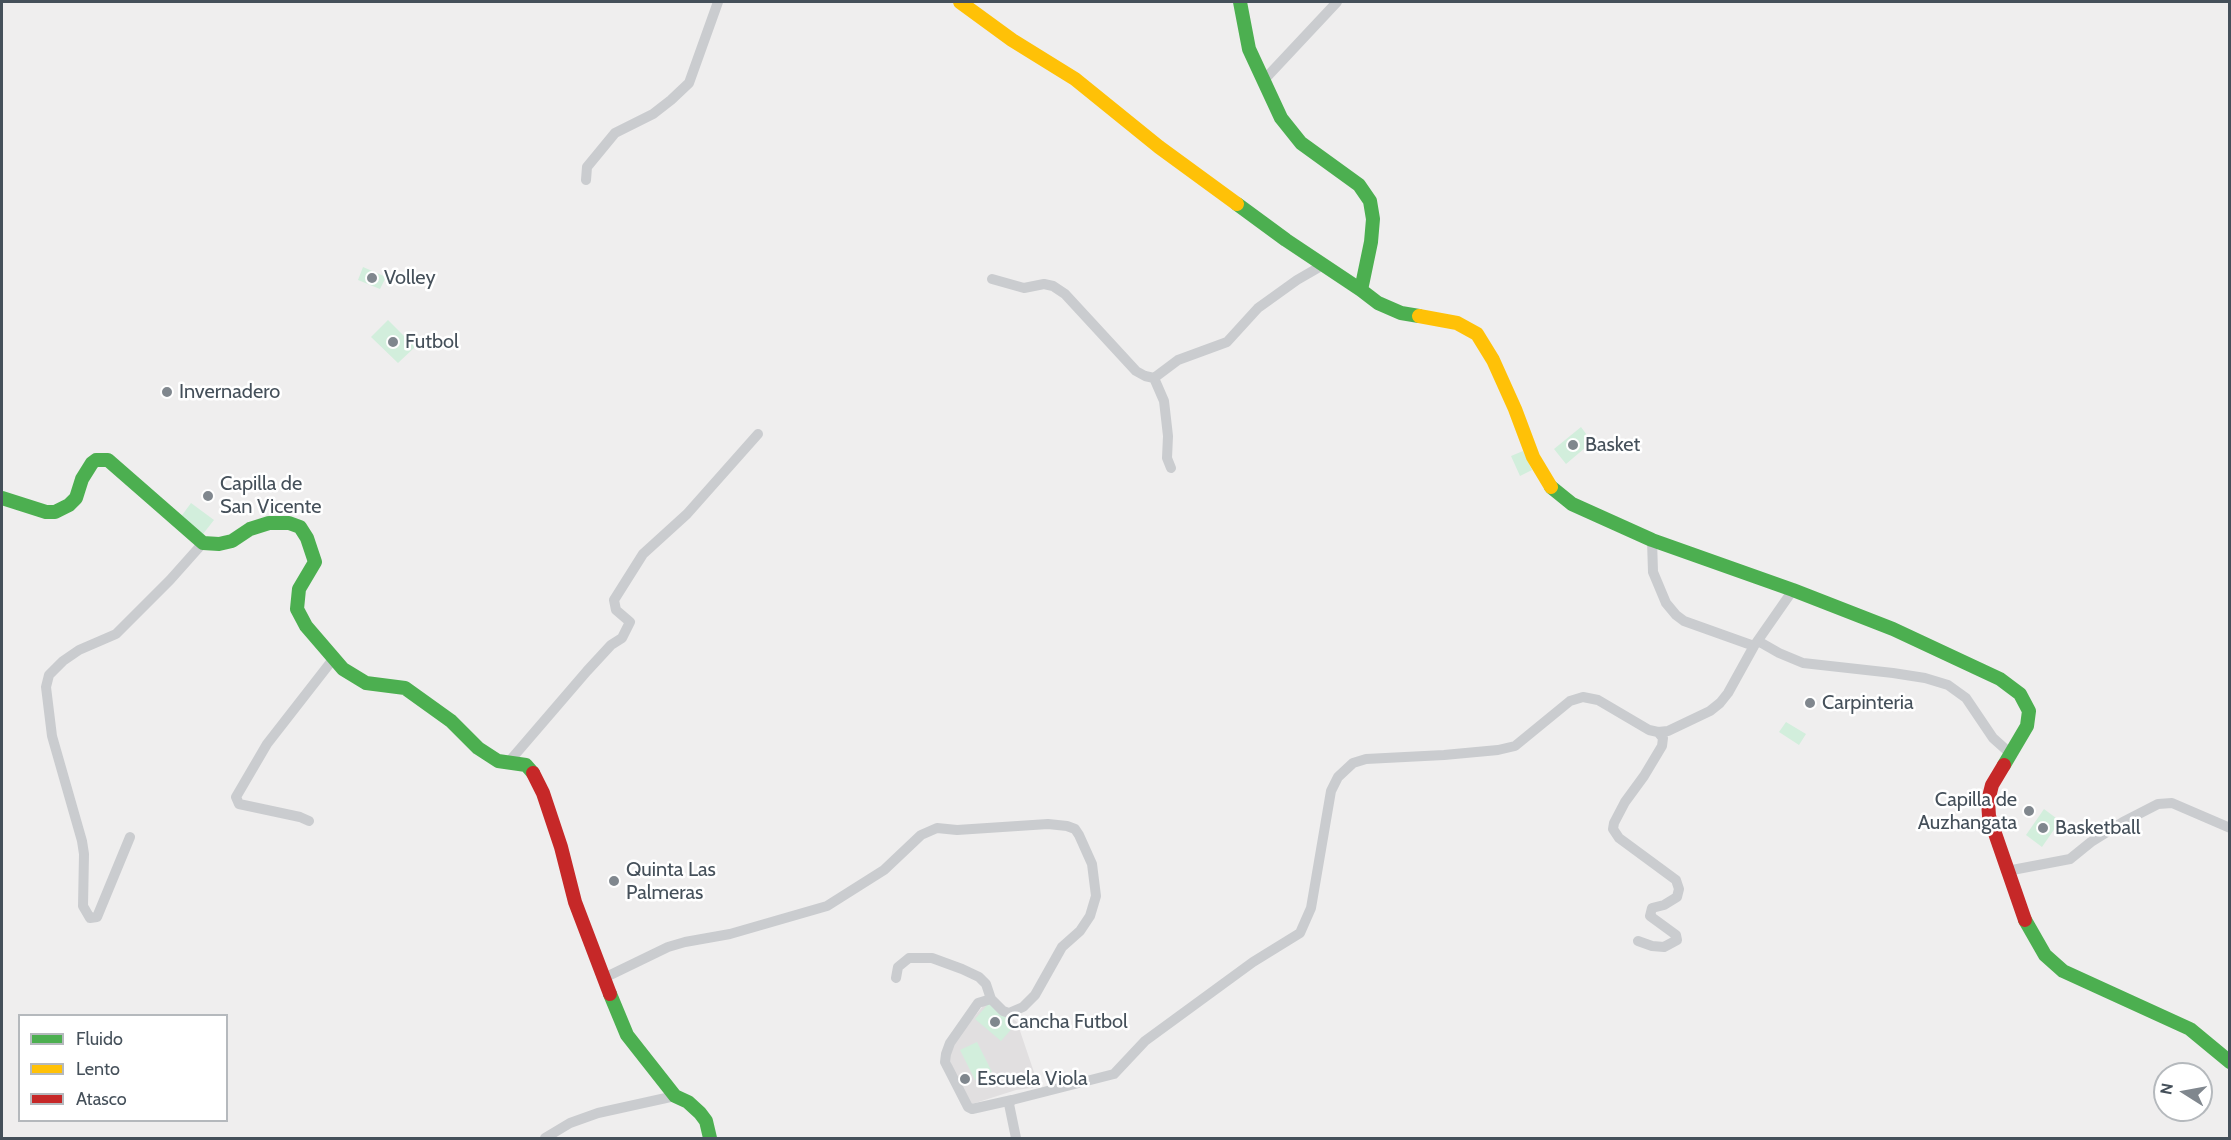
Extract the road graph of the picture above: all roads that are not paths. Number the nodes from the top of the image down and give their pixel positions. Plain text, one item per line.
1 (718, 2) edge
2 (960, 2) edge
3 (1240, 2) edge
4 (1337, 2) edge
5 (1263, 81) junction
6 (586, 180) dead end
7 (1323, 265) junction
8 (992, 279) dead end
9 (1361, 290) junction
10 (1154, 378) junction
11 (758, 434) dead end
12 (1171, 468) dead end
13 (2, 498) edge
14 (1652, 540) junction
15 (203, 543) junction
16 (1793, 590) junction
17 (1756, 643) junction
18 (334, 658) junction
19 (1658, 732) junction
20 (2012, 755) junction
21 (507, 764) junction
22 (309, 821) dead end
23 (2229, 828) edge
24 (130, 837) dead end
25 (2007, 871) junction
26 (1638, 941) dead end
27 (604, 978) junction
28 (896, 978) dead end
29 (991, 999) junction
30 (2229, 1062) edge
31 (675, 1095) junction
32 (1012, 1100) junction
33 (544, 1138) edge
34 (710, 1138) edge
35 (1016, 1138) edge

1 - 6 street
2 - 7 street
3 - 5 street
4 - 5 street
5 - 9 street
7 - 9 street
7 - 10 street
8 - 10 street
9 - 14 street
10 - 12 street
11 - 21 street
13 - 15 street
14 - 16 street
14 - 17 street
15 - 18 street
15 - 24 street
16 - 17 street
16 - 20 street
17 - 19 street
17 - 20 street
18 - 21 street
18 - 22 street
19 - 26 street
19 - 32 street
20 - 25 street
21 - 27 street
23 - 25 street
25 - 30 street
27 - 29 street
27 - 31 street
28 - 29 street
29 - 32 street
31 - 33 street
31 - 34 street
32 - 35 street

